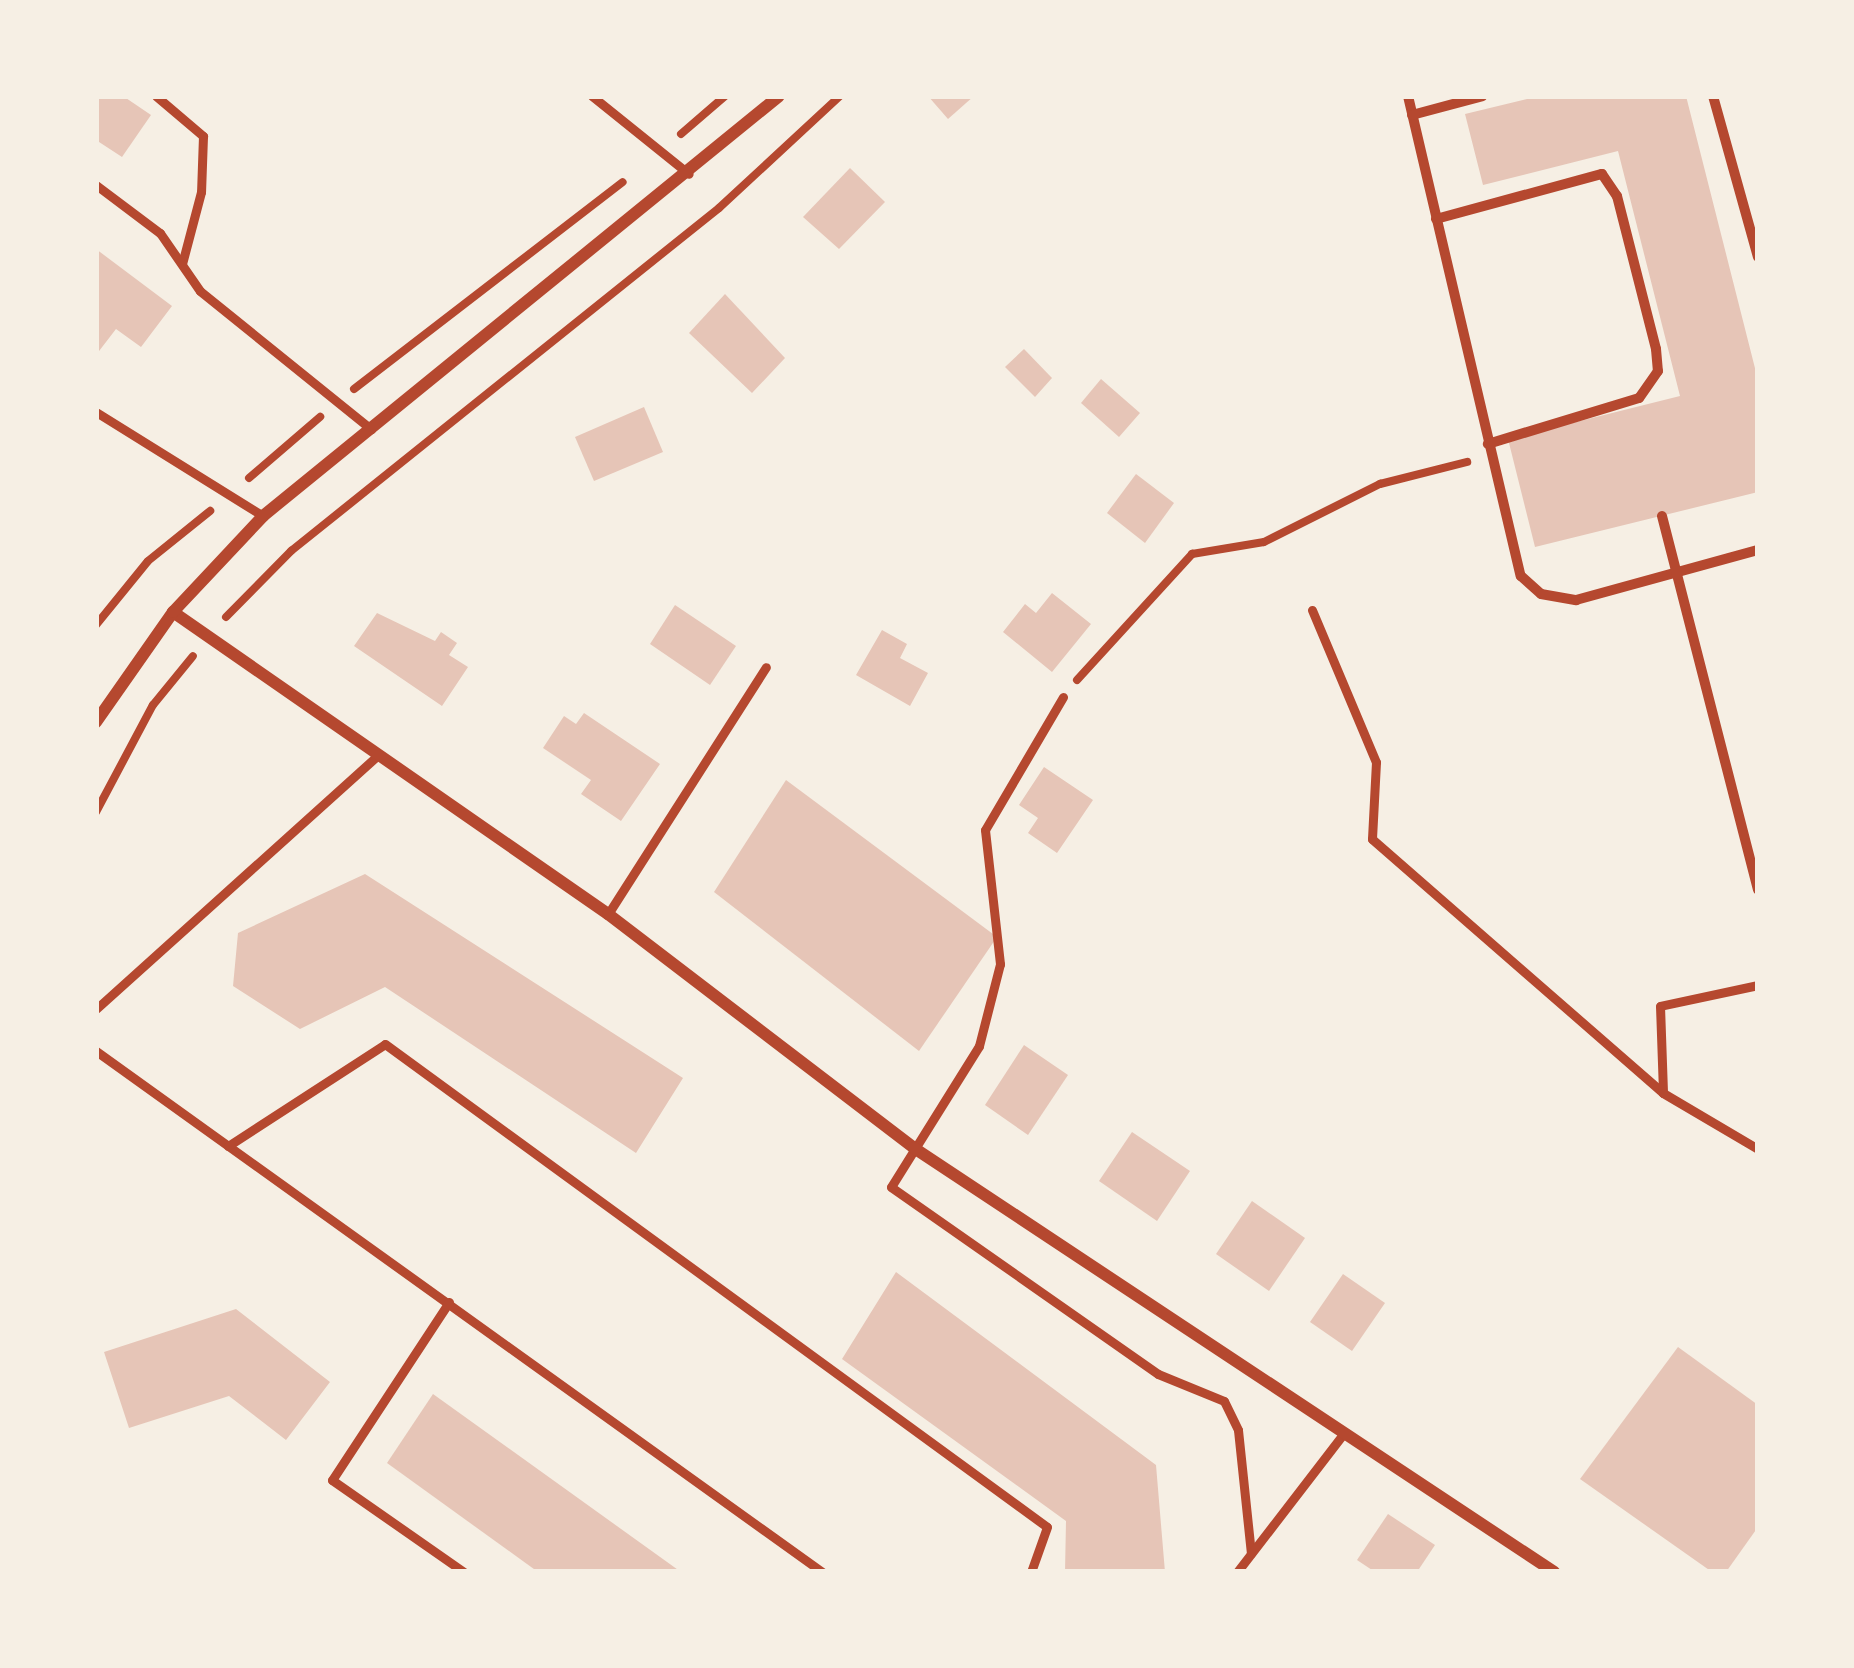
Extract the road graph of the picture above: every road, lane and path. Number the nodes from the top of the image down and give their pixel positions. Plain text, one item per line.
1 (156, 96) edge
2 (592, 96) edge
3 (725, 96) edge
4 (779, 96) edge
5 (840, 96) edge
6 (1408, 96) edge
7 (1483, 96) edge
8 (1713, 96) edge
9 (1412, 116) junction
10 (658, 155) junction
11 (689, 174) junction
12 (96, 185) edge
13 (1436, 219) junction
14 (1758, 257) edge
15 (182, 265) junction
16 (335, 404) junction
17 (96, 412) edge
18 (371, 429) junction
19 (1488, 444) junction
20 (1492, 463) junction
21 (229, 496) junction
22 (263, 516) junction
23 (1662, 516) dead end
24 (1758, 550) edge
25 (1312, 610) dead end
26 (172, 612) junction
27 (96, 625) edge
28 (209, 635) junction
29 (766, 667) dead end
30 (1063, 697) joint
31 (96, 722) edge
32 (379, 754) junction
33 (96, 812) edge
34 (1758, 890) edge
35 (608, 914) junction
36 (1758, 985) edge
37 (96, 1009) edge
38 (96, 1051) edge
39 (1664, 1093) junction
40 (228, 1146) junction
41 (914, 1148) junction
42 (1758, 1149) edge
43 (448, 1302) junction
44 (1344, 1433) junction
45 (1251, 1553) junction
46 (464, 1572) edge
47 (822, 1572) edge
48 (1031, 1572) edge
49 (1237, 1572) edge
50 (1554, 1572) edge

1 - 15 lane
2 - 10 lane
3 - 10 path
4 - 11 street
5 - 28 path
6 - 9 street
7 - 9 street
8 - 14 street
9 - 13 street
10 - 11 lane
10 - 16 path
11 - 18 street
12 - 15 lane
13 - 19 street
13 - 19 street
15 - 16 lane
16 - 18 lane
16 - 21 path
17 - 21 lane
18 - 22 street
19 - 20 street
20 - 24 street
20 - 30 path
21 - 22 lane
21 - 27 path
22 - 26 street
23 - 34 street
25 - 39 lane
26 - 28 street
26 - 31 street
28 - 32 street
28 - 33 path
29 - 35 lane
30 - 41 lane
32 - 35 street
32 - 37 lane
35 - 41 street
36 - 39 lane
38 - 40 lane
39 - 42 lane
40 - 43 lane
40 - 48 lane
41 - 44 street
41 - 45 lane
43 - 46 lane
43 - 47 lane
44 - 45 lane
44 - 50 street
45 - 49 lane

